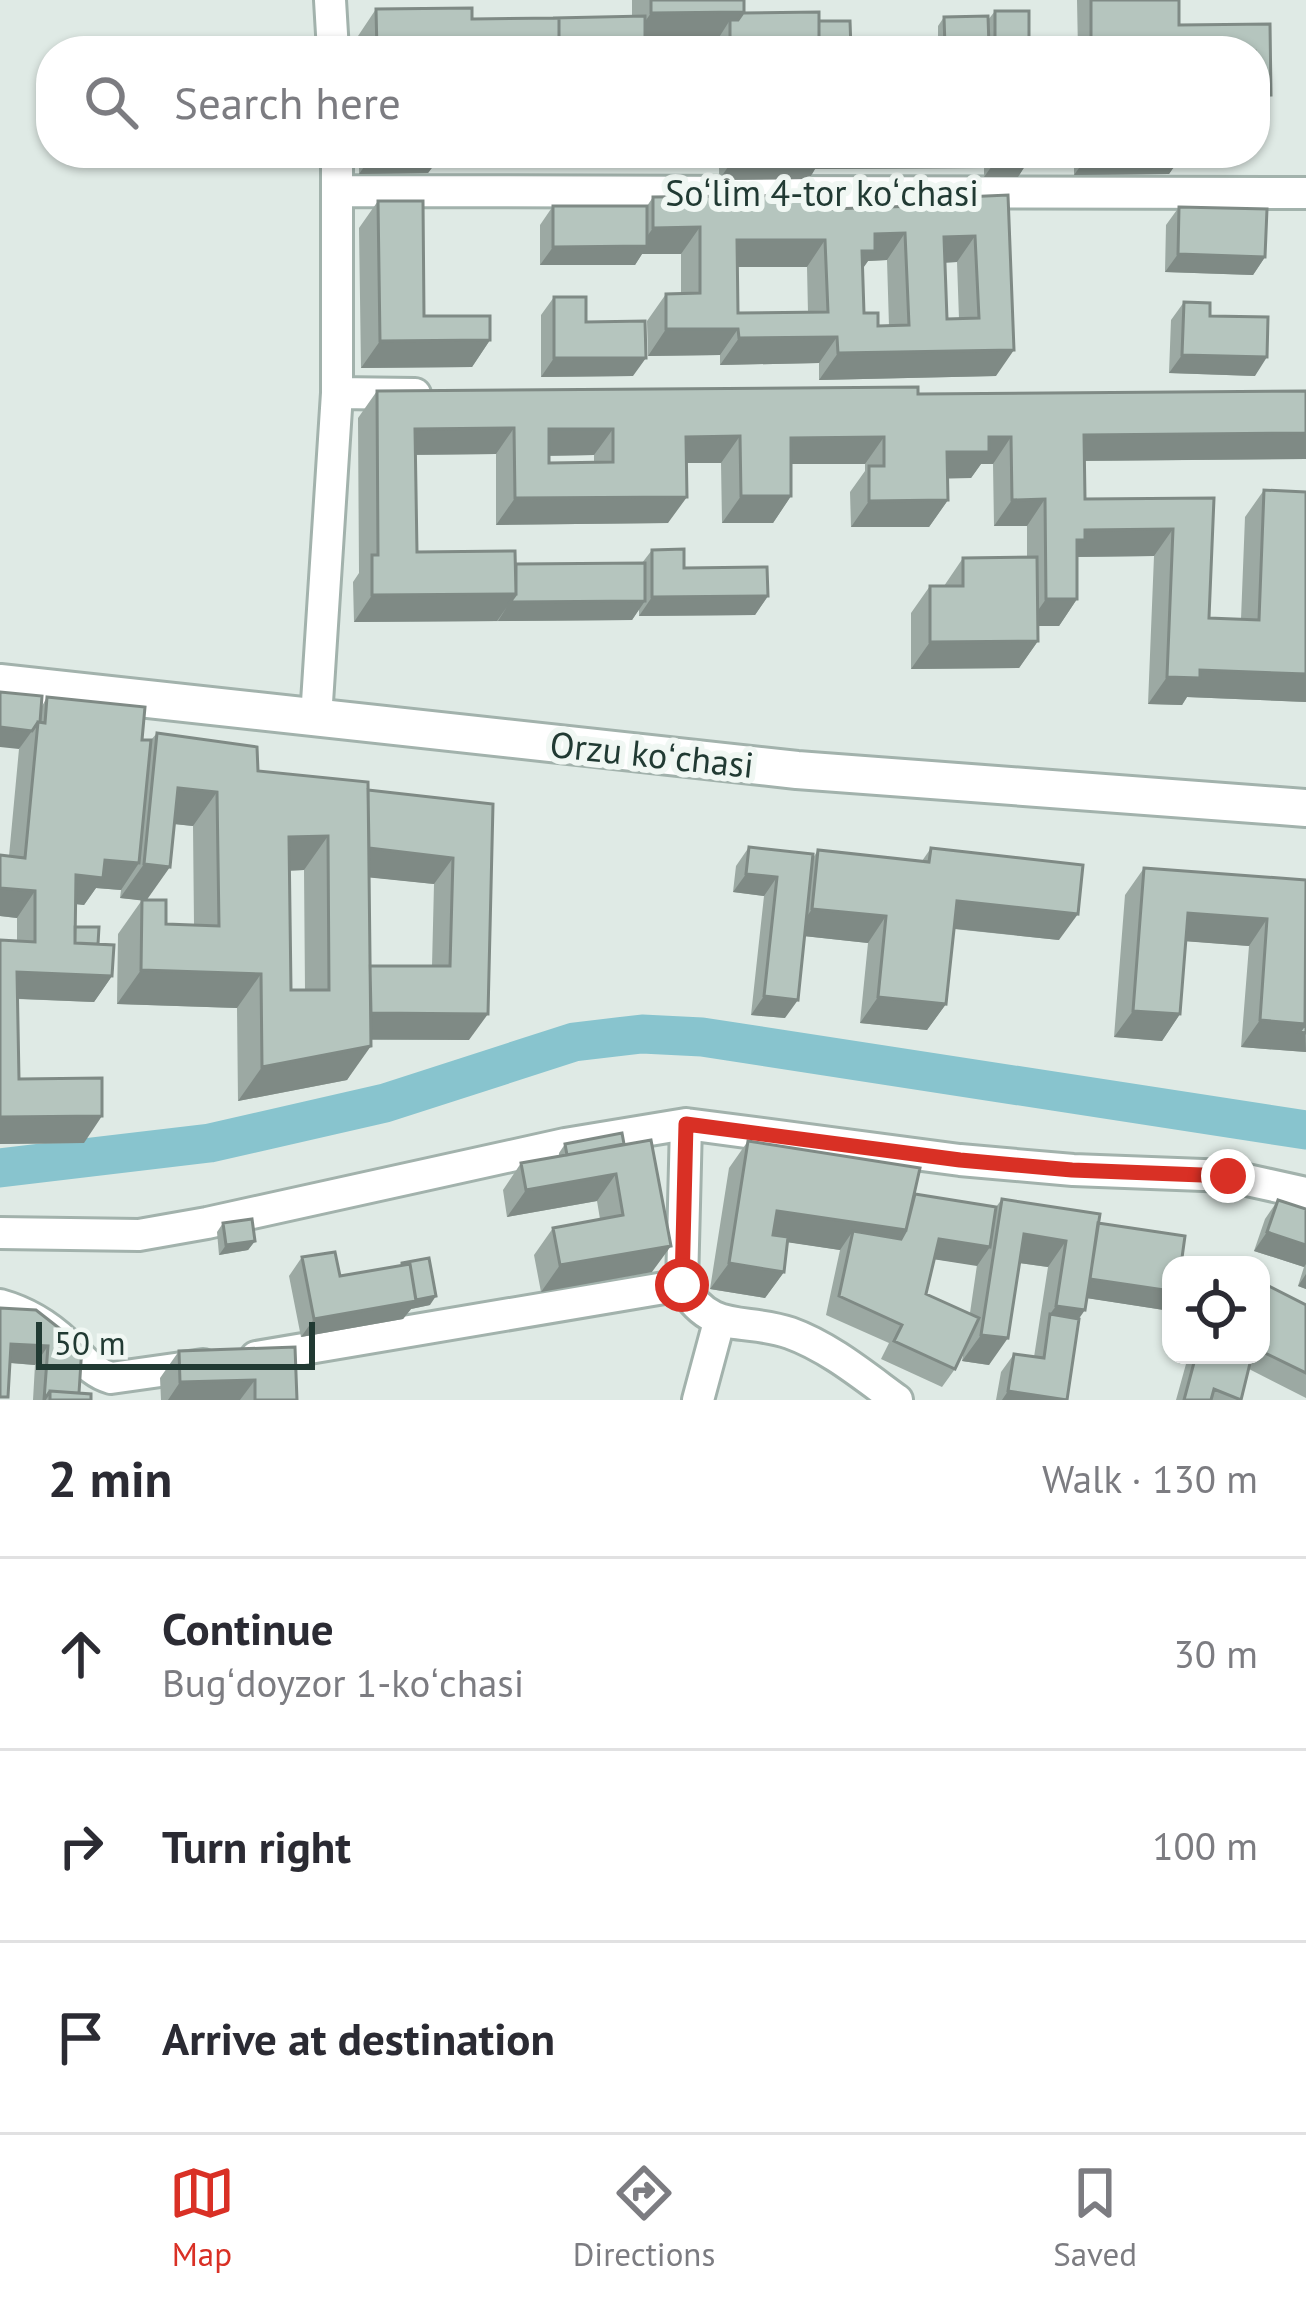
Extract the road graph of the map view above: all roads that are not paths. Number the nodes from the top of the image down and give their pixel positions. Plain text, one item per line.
1 (331, 0) edge
2 (332, 36) edge
3 (337, 168) edge
4 (338, 191) junction
5 (1306, 193) edge
6 (337, 393) junction
7 (455, 394) edge
8 (0, 683) edge
9 (316, 718) junction
10 (1306, 808) edge
11 (686, 1124) junction
12 (1306, 1193) edge
13 (0, 1233) edge
14 (682, 1285) junction
15 (0, 1305) edge
16 (719, 1322) junction
17 (698, 1400) edge
18 (897, 1400) edge

1 - 2 street
3 - 4 street
4 - 5 street, Soʻlim 4-tor koʻchasi
4 - 6 street
6 - 7 street
6 - 9 street
8 - 9 street, Orzu koʻchasi
9 - 10 street, Orzu koʻchasi
11 - 12 street
11 - 13 street
11 - 14 street
14 - 15 street
14 - 16 street
16 - 17 street
16 - 18 street

